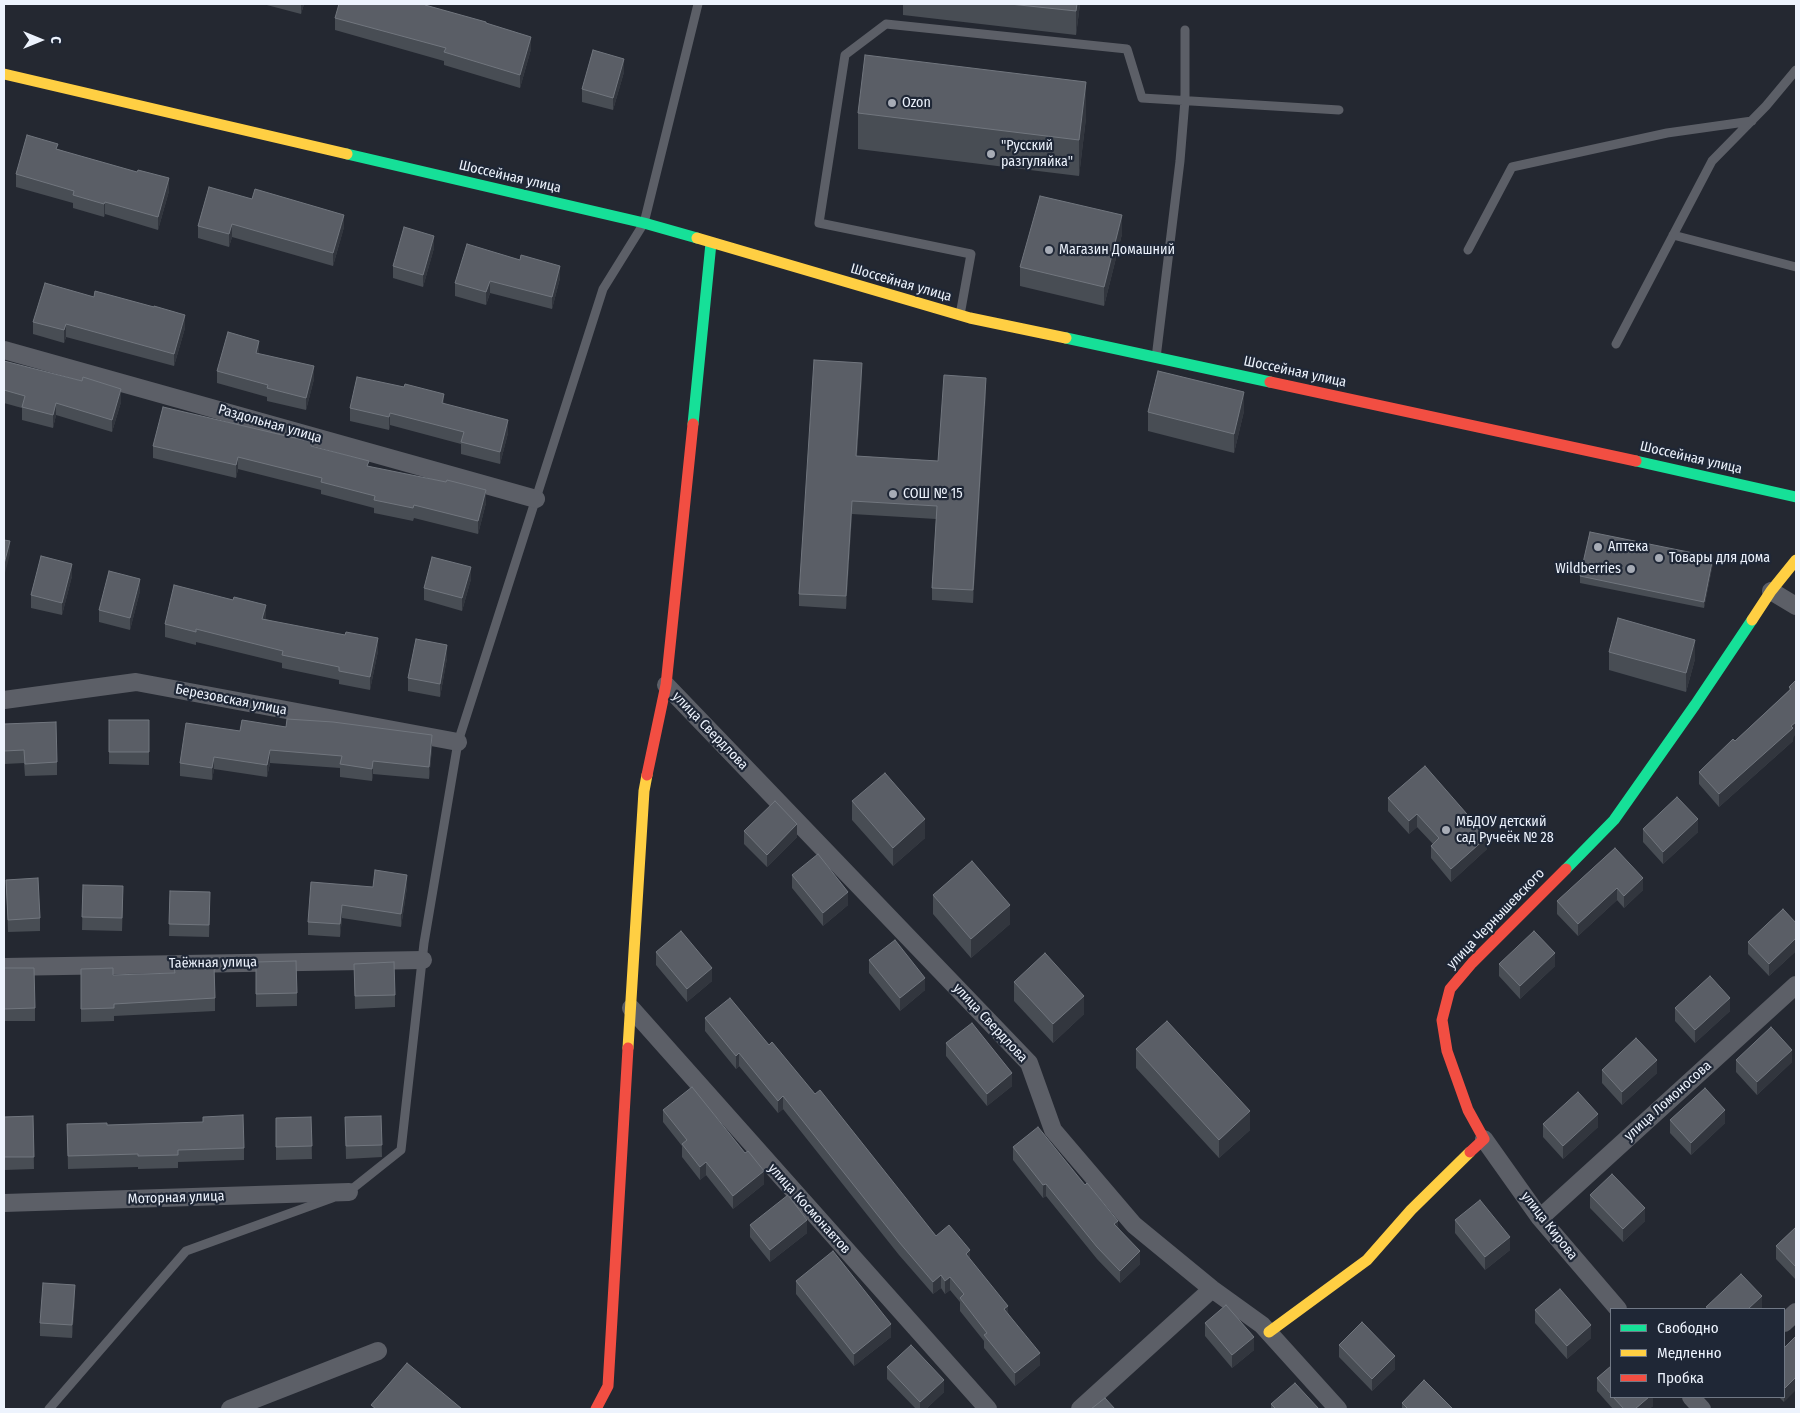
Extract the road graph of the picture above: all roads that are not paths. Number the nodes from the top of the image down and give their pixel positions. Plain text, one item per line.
1 (698, 4) edge
2 (1185, 30) dead end
3 (1796, 70) edge
4 (4, 74) edge
5 (1185, 100) junction
6 (1339, 110) dead end
7 (1752, 121) junction
8 (644, 223) junction
9 (1673, 235) junction
10 (711, 243) junction
11 (1468, 250) dead end
12 (1796, 267) edge
13 (960, 315) junction
14 (1616, 344) dead end
15 (4, 350) edge
16 (1156, 358) junction
17 (1796, 497) edge
18 (536, 499) junction
19 (1796, 560) edge
20 (1771, 591) junction
21 (1796, 606) edge
22 (666, 685) junction
23 (4, 700) edge
24 (458, 742) junction
25 (423, 960) junction
26 (4, 967) edge
27 (1796, 985) edge
28 (631, 1008) junction
29 (1484, 1139) junction
30 (349, 1192) junction
31 (4, 1204) edge
32 (1540, 1218) junction
33 (1212, 1289) junction
34 (1617, 1308) edge
35 (1796, 1312) edge
36 (1785, 1322) edge
37 (1269, 1332) junction
38 (378, 1351) dead end
39 (49, 1409) edge
40 (230, 1409) edge
41 (596, 1409) edge
42 (988, 1409) edge
43 (1080, 1409) edge
44 (1338, 1409) edge

1 - 8 lane
2 - 5 lane
3 - 7 lane
4 - 8 street, Шоссейная улица
5 - 6 lane
5 - 13 lane
5 - 16 lane
7 - 9 lane
7 - 11 lane
8 - 10 street, Шоссейная улица
8 - 18 lane
9 - 12 lane
9 - 14 lane
10 - 13 street, Шоссейная улица
10 - 22 street
13 - 16 street, Шоссейная улица
15 - 18 street, Раздольная улица
16 - 17 street, Шоссейная улица
18 - 24 lane
19 - 20 street, улица Чернышевского
20 - 21 street
20 - 29 street, улица Чернышевского
22 - 28 street
22 - 33 street, улица Свердлова
23 - 24 street, Березовская улица
24 - 25 lane
25 - 26 street, Таёжная улица
25 - 30 lane
27 - 32 street, улица Ломоносова
28 - 41 street
28 - 42 street, улица Космонавтов
29 - 32 street, улица Кирова
29 - 37 street
30 - 31 street, Моторная улица
30 - 39 lane
32 - 34 street, улица Кирова
33 - 37 street, улица Свердлова
33 - 43 street
35 - 36 street
37 - 44 street, улица Свердлова
38 - 40 street

